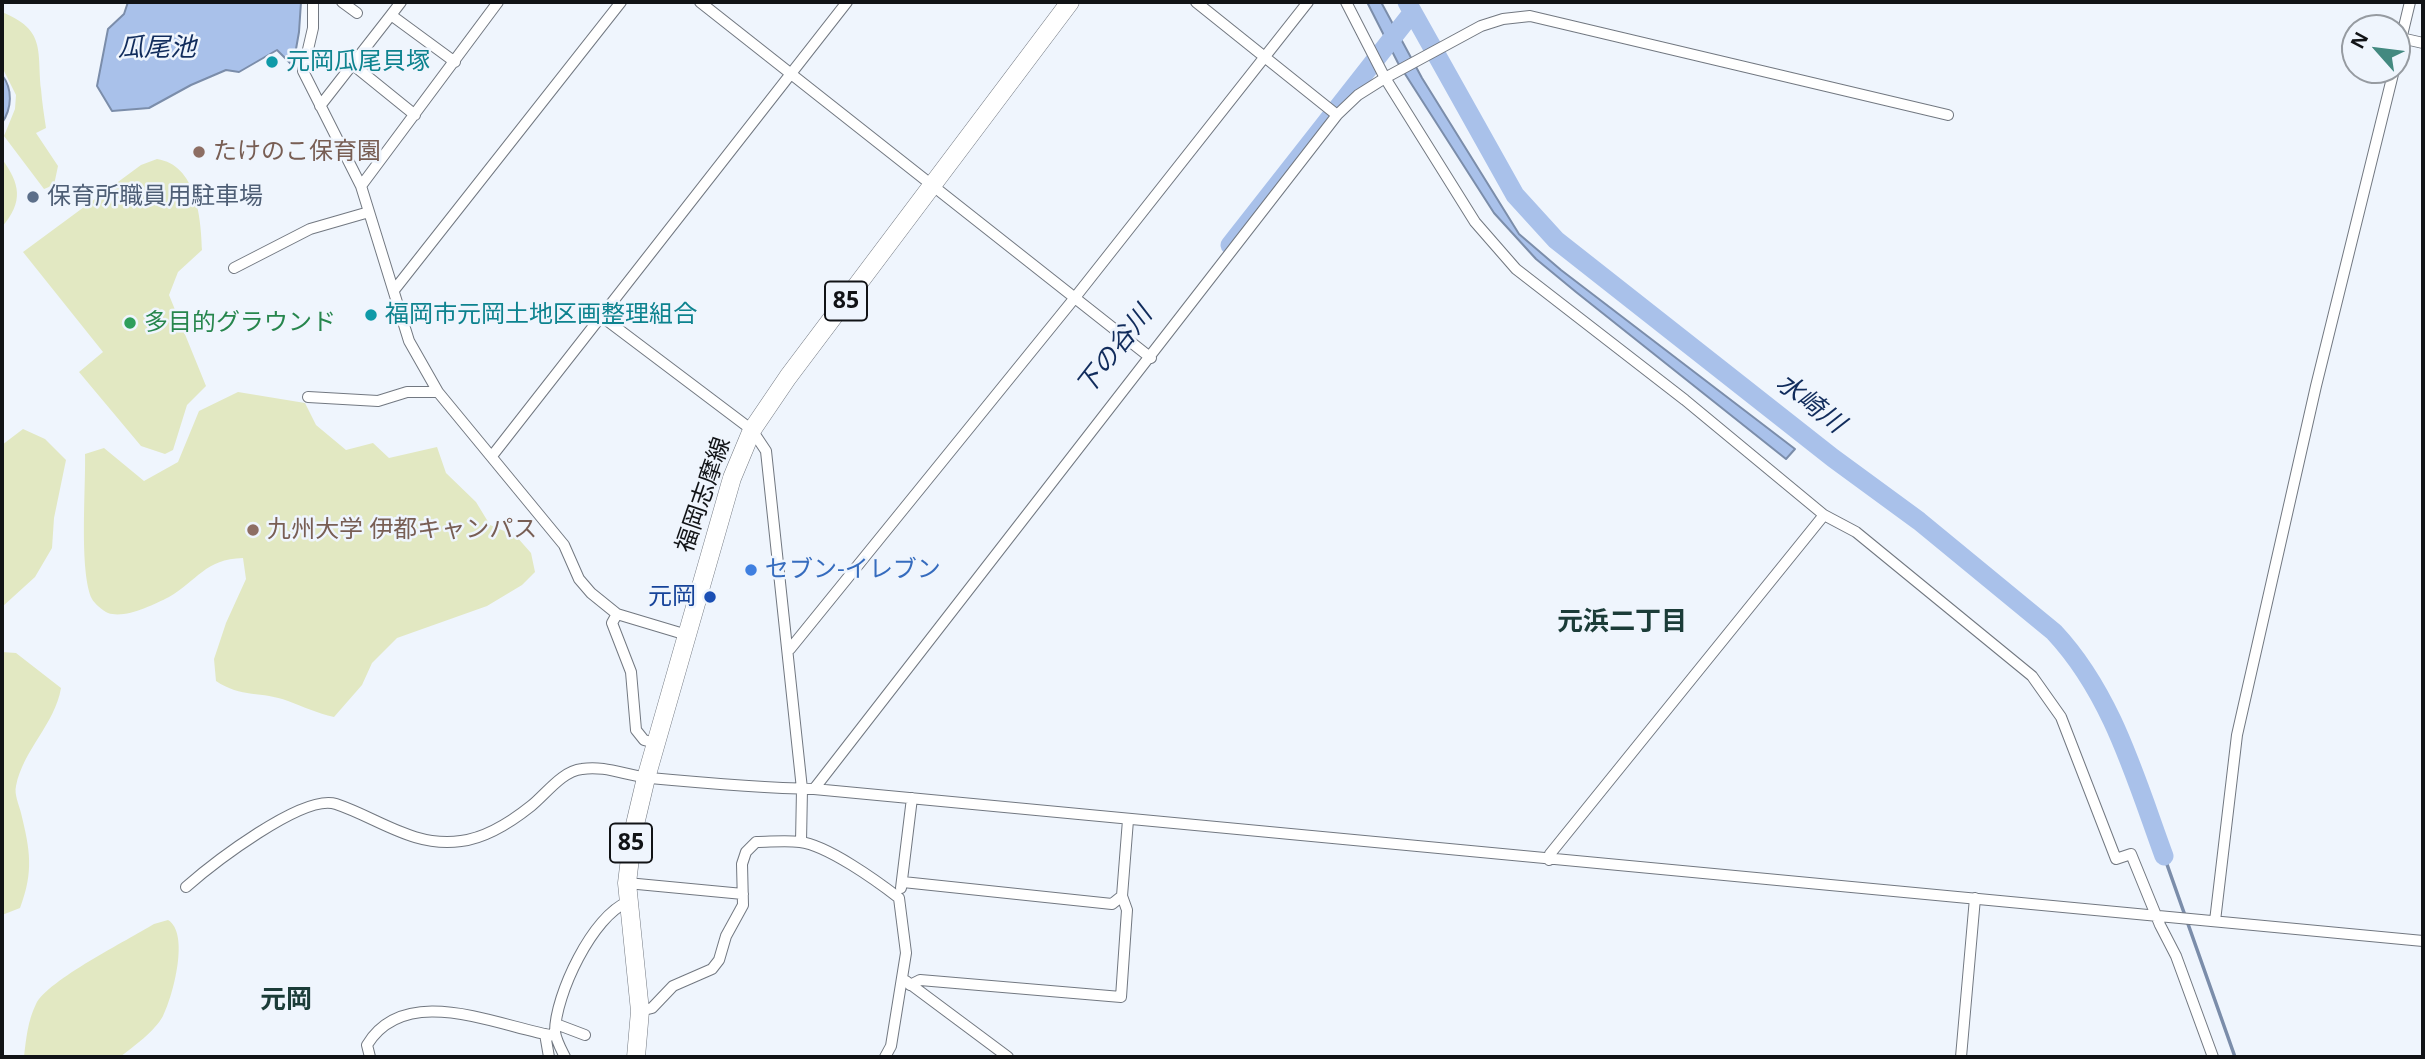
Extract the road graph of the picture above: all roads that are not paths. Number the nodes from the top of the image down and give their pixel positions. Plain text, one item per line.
1 (313, 2) edge
2 (342, 2) edge
3 (401, 2) edge
4 (497, 2) edge
5 (621, 2) edge
6 (700, 2) edge
7 (847, 2) edge
8 (1070, 2) edge
9 (1196, 2) edge
10 (1308, 2) edge
11 (1346, 2) edge
12 (357, 13) dead end
13 (391, 15) junction
14 (1265, 56) junction
15 (455, 62) junction
16 (352, 64) junction
17 (790, 75) junction
18 (1388, 76) junction
19 (2391, 84) edge
20 (320, 106) junction
21 (1334, 113) junction
22 (415, 115) junction
23 (1948, 115) dead end
24 (361, 186) junction
25 (934, 187) junction
26 (369, 212) junction
27 (234, 268) dead end
28 (395, 289) junction
29 (1073, 300) junction
30 (601, 316) junction
31 (1151, 358) junction
32 (438, 392) junction
33 (308, 397) dead end
34 (752, 430) junction
35 (492, 456) junction
36 (1824, 515) junction
37 (617, 614) junction
38 (687, 635) junction
39 (790, 649) junction
40 (655, 743) junction
41 (646, 778) junction
42 (808, 789) junction
43 (912, 798) junction
44 (1128, 820) junction
45 (801, 842) junction
46 (1549, 860) junction
47 (903, 882) junction
48 (627, 883) junction
49 (186, 887) dead end
50 (743, 894) junction
51 (1122, 896) junction
52 (899, 898) junction
53 (1975, 898) junction
54 (628, 902) junction
55 (2157, 916) junction
56 (2215, 921) junction
57 (2423, 941) edge
58 (901, 977) junction
59 (910, 985) junction
60 (640, 1011) junction
61 (552, 1031) junction
62 (585, 1035) dead end
63 (370, 1057) edge
64 (549, 1057) edge
65 (565, 1057) edge
66 (636, 1057) edge
67 (885, 1057) edge
68 (1008, 1057) edge
69 (1961, 1057) edge
70 (2213, 1057) edge

1 - 20 street
2 - 12 street
3 - 13 street
4 - 15 street
5 - 28 street
6 - 17 street
7 - 17 street
8 - 25 main road, 福岡志摩線 / 85
9 - 14 street
10 - 14 street
11 - 18 street
13 - 15 street
13 - 16 street
14 - 21 street
14 - 29 street
15 - 22 street
16 - 20 street
16 - 22 street
17 - 25 street
17 - 30 street
18 - 21 street
18 - 23 street
18 - 36 street
19 - 56 street
20 - 24 street
21 - 31 street
22 - 24 street
24 - 26 street
25 - 29 street
25 - 34 main road, 福岡志摩線 / 85
26 - 27 street
26 - 28 street
28 - 32 street
29 - 31 street
29 - 39 street
30 - 34 street
30 - 35 street
31 - 42 street
32 - 33 street
32 - 35 street
34 - 38 main road, 福岡志摩線 / 85
34 - 39 street
35 - 37 street
36 - 46 street
36 - 55 street
37 - 38 street
37 - 40 street
38 - 40 main road, 福岡志摩線 / 85
39 - 42 street
40 - 41 main road, 福岡志摩線 / 85
41 - 42 street
41 - 48 main road, 福岡志摩線 / 85
41 - 49 street
42 - 43 street
42 - 45 street
43 - 44 street
43 - 47 street
44 - 46 street
44 - 51 street
45 - 50 street
45 - 52 street
46 - 53 street
47 - 51 street
47 - 52 street
48 - 50 street
48 - 54 main road, 福岡志摩線 / 85
50 - 60 street
51 - 59 street
52 - 58 street
53 - 55 street
53 - 69 street
54 - 60 main road, 福岡志摩線 / 85
54 - 61 street
55 - 56 street
55 - 70 street
56 - 57 street
58 - 59 street
58 - 67 street
59 - 68 street
60 - 66 main road, 福岡志摩線 / 85
61 - 62 street
61 - 63 street
61 - 64 street
61 - 65 street

